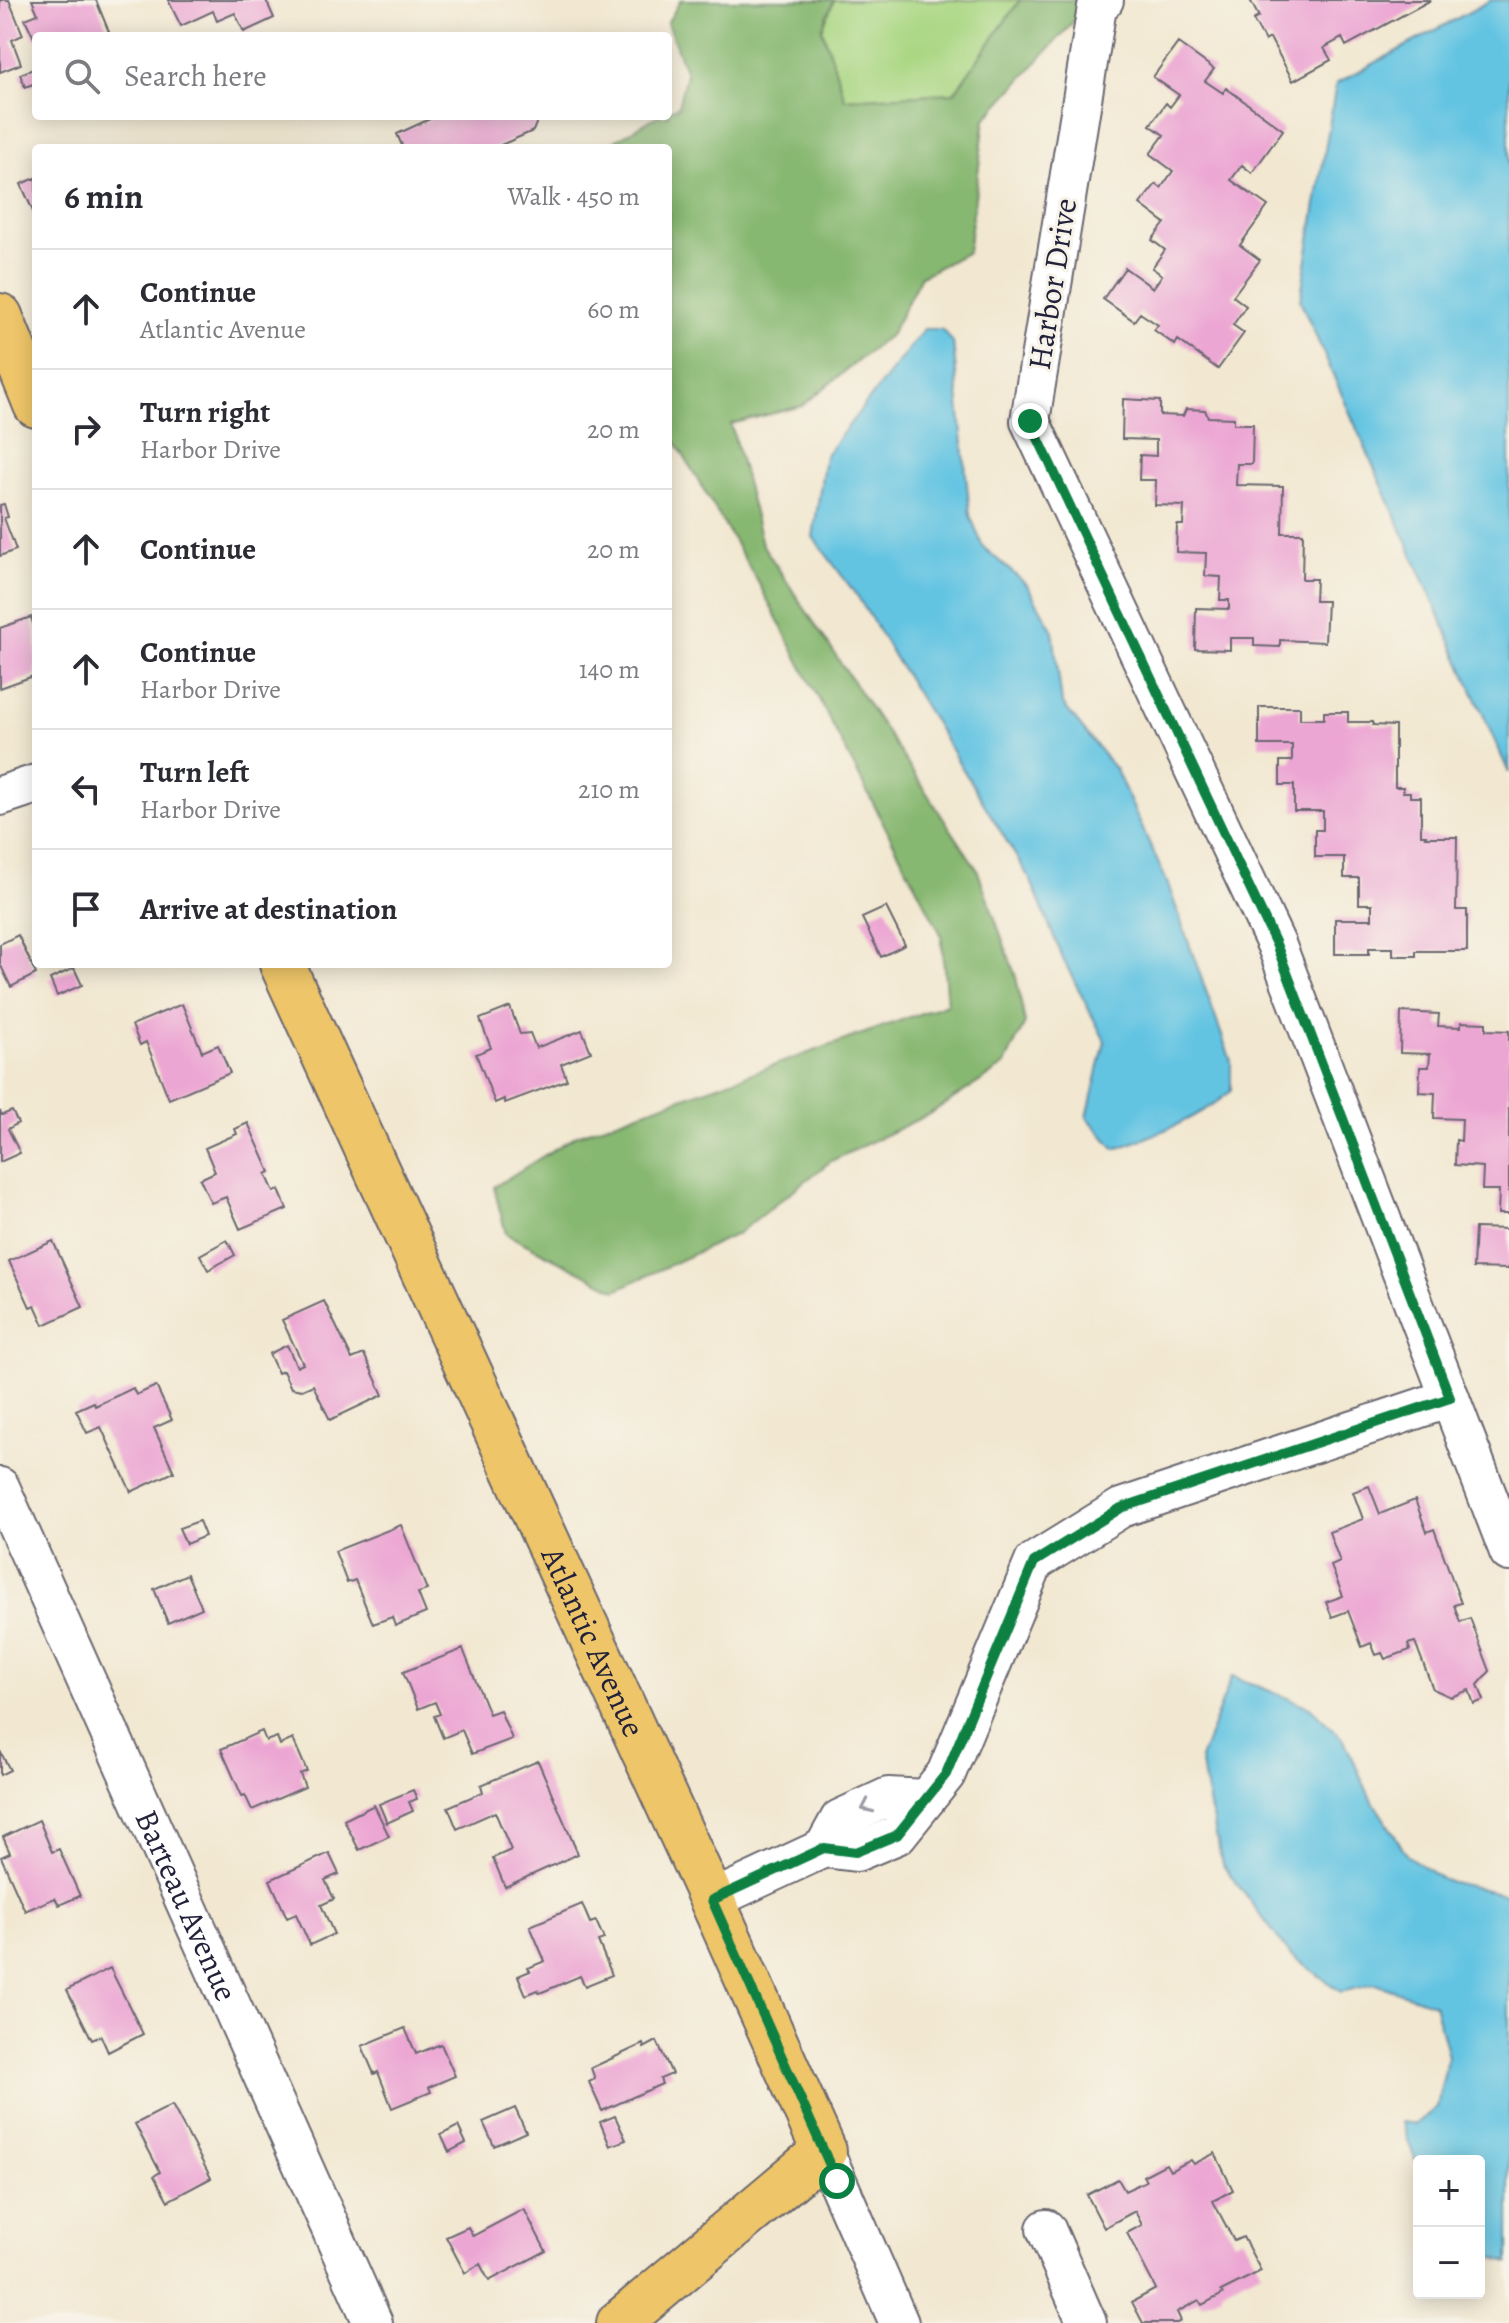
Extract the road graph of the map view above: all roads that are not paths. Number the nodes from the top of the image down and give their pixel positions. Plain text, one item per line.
1 (1104, 0) edge
2 (0, 316) edge
3 (32, 395) edge
4 (32, 785) edge
5 (0, 796) edge
6 (284, 968) edge
7 (1450, 1398) junction
8 (0, 1487) edge
9 (1509, 1552) edge
10 (712, 1900) junction
11 (824, 2151) junction
12 (1046, 2229) dead end
13 (373, 2323) edge
14 (619, 2323) edge
15 (899, 2323) edge
16 (1087, 2323) edge

1 - 7 street, Harbor Drive
2 - 3 main road
4 - 5 street
6 - 10 main road, Atlantic Avenue
7 - 9 street, Harbor Drive
7 - 10 street
8 - 13 street, Barteau Avenue
10 - 11 main road, Atlantic Avenue
11 - 14 main road
11 - 15 street, Atlantic Avenue
12 - 16 street

